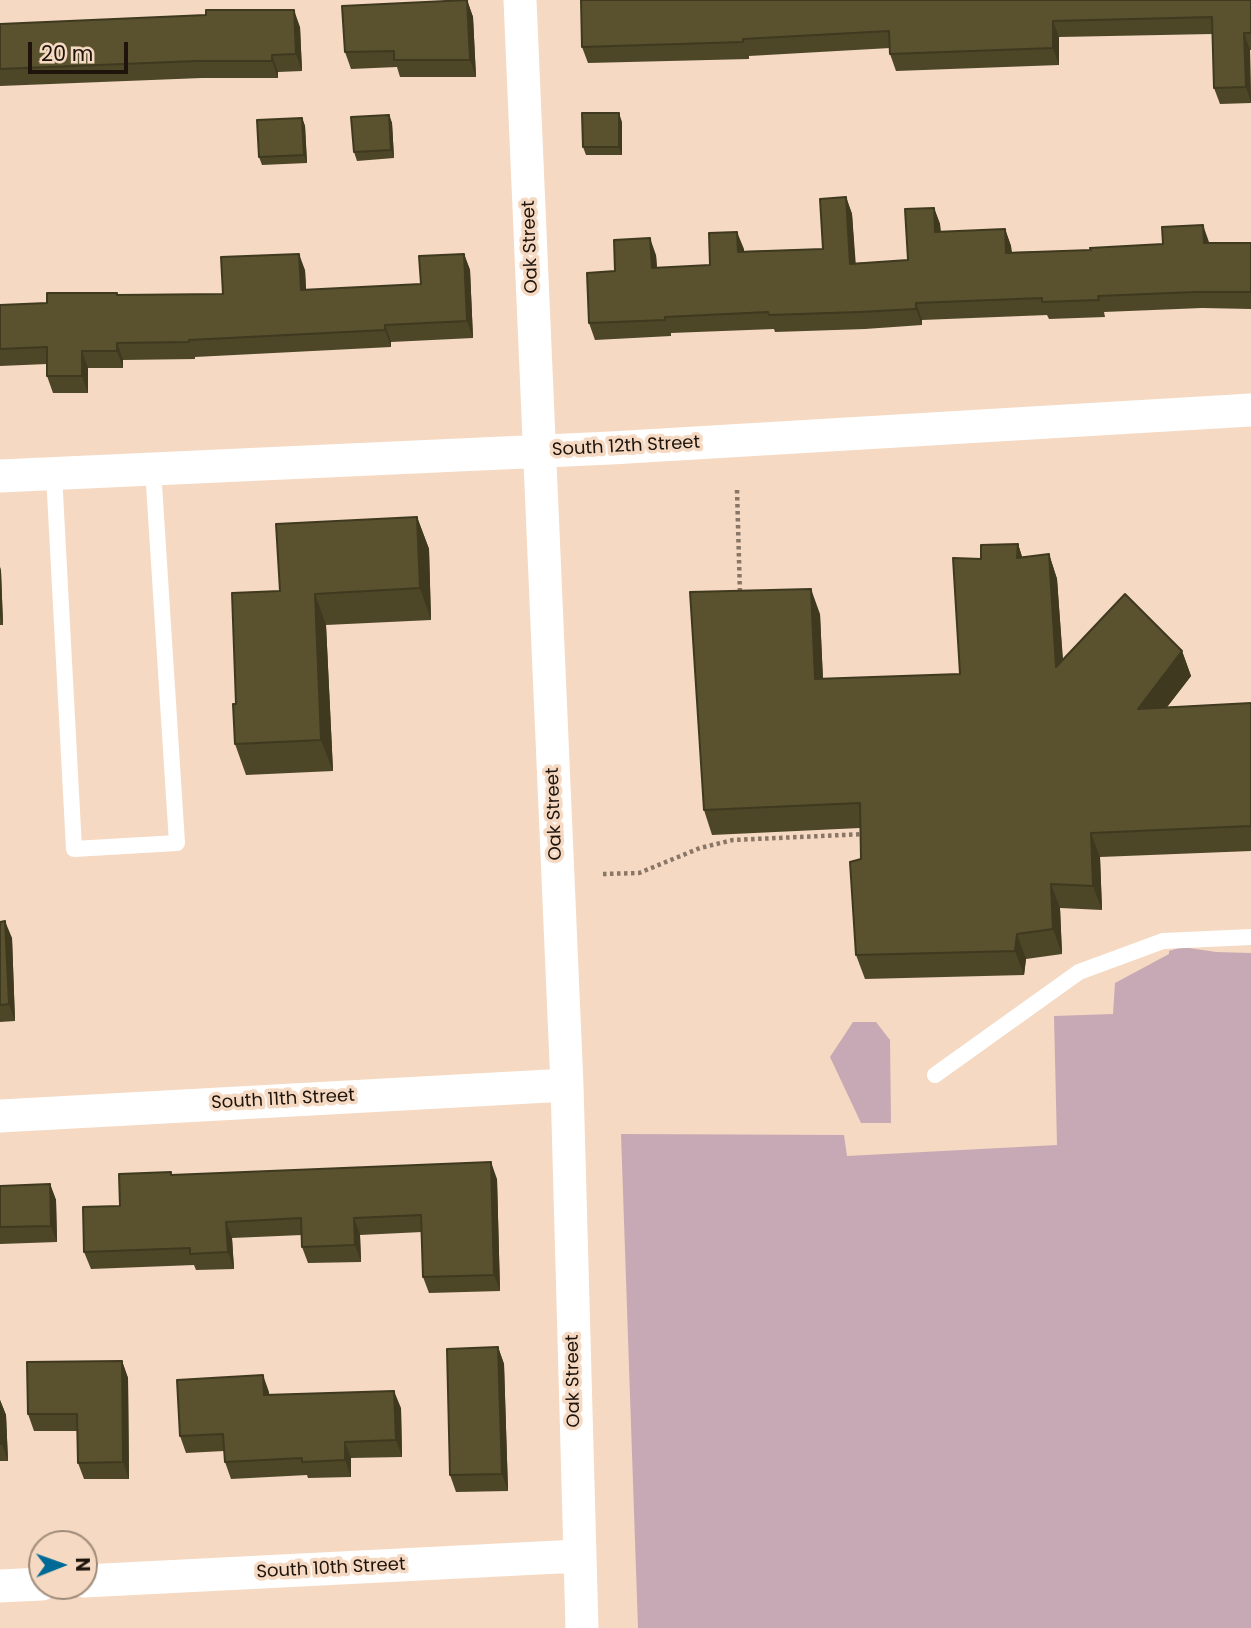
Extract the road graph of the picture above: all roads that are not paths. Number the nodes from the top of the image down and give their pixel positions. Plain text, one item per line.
1 (520, 0) edge
2 (1251, 410) edge
3 (539, 451) junction
4 (152, 469) junction
5 (54, 474) junction
6 (0, 476) edge
7 (1251, 937) edge
8 (935, 1075) dead end
9 (567, 1085) junction
10 (0, 1116) edge
11 (578, 1556) junction
12 (98, 1580) edge
13 (28, 1585) edge
14 (0, 1586) edge
15 (582, 1628) edge

1 - 3 street, Oak Street
2 - 3 street, South 12th Street
3 - 4 street, South 12th Street
3 - 9 street, Oak Street
4 - 5 street, South 12th Street
4 - 5 lane
5 - 6 street, South 12th Street
7 - 8 lane
9 - 10 street, South 11th Street
9 - 11 street, Oak Street
11 - 12 street, South 10th Street
11 - 15 street, Oak Street
13 - 14 street

